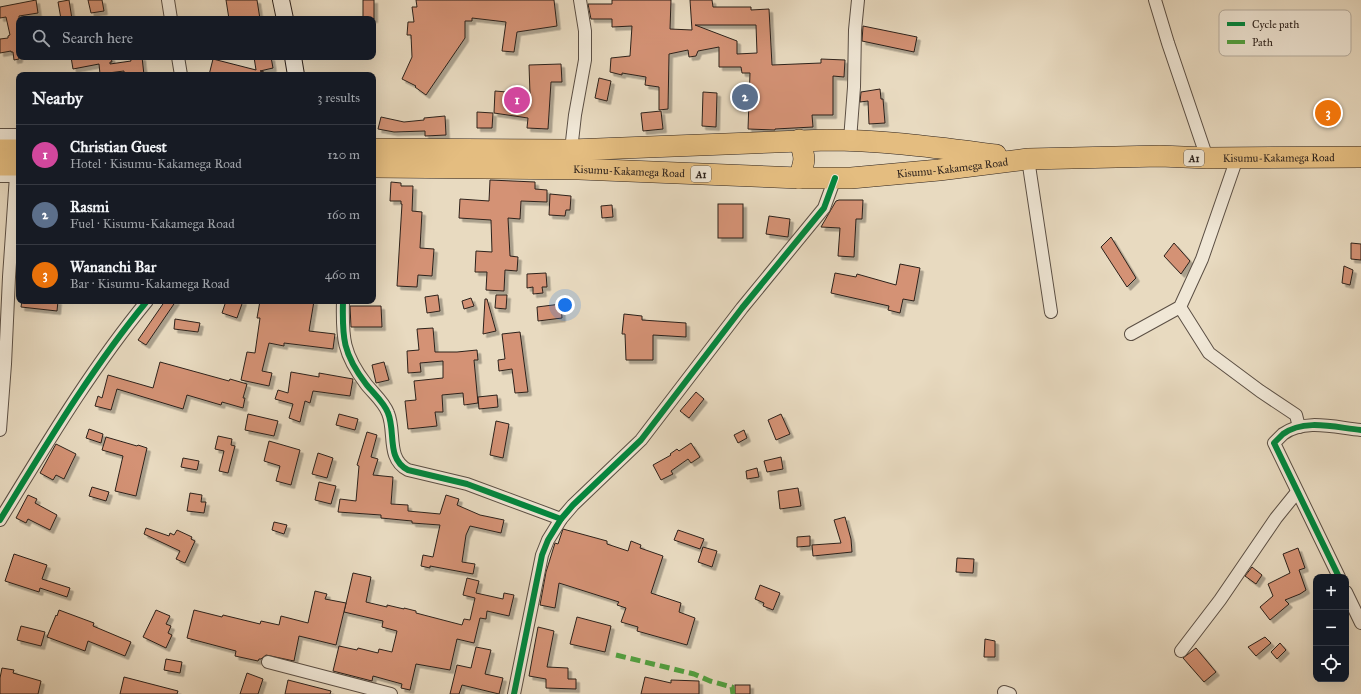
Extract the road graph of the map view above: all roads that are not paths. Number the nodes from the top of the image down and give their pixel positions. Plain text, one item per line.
1 (168, 0) edge
2 (281, 0) edge
3 (580, 0) edge
4 (858, 0) edge
5 (1154, 0) edge
6 (171, 16) edge
7 (284, 16) edge
8 (178, 60) edge
9 (293, 60) edge
10 (180, 72) edge
11 (295, 72) edge
12 (0, 135) edge
13 (16, 135) edge
14 (799, 140) junction
15 (850, 140) junction
16 (376, 149) edge
17 (0, 150) edge
18 (16, 150) edge
19 (571, 150) junction
20 (1361, 157) edge
21 (1207, 158) junction
22 (1237, 158) junction
23 (1028, 159) junction
24 (376, 167) edge
25 (13, 171) edge
26 (0, 176) edge
27 (799, 178) junction
28 (835, 178) junction
29 (144, 304) edge
30 (343, 304) edge
31 (1180, 307) junction
32 (1051, 312) dead end
33 (1131, 334) dead end
34 (3, 363) edge
35 (1299, 427) junction
36 (0, 430) edge
37 (1361, 430) edge
38 (1297, 492) junction
39 (561, 519) junction
40 (0, 520) edge
41 (1338, 574) edge
42 (1349, 598) edge
43 (1361, 623) edge
44 (1181, 651) dead end
45 (268, 662) dead end
46 (391, 694) edge
47 (514, 694) edge

1 - 6 street
2 - 7 main road
3 - 19 street
4 - 15 street
5 - 21 street
8 - 10 street
9 - 11 main road
12 - 13 street
14 - 15 highway, Kisumu-Kakamega Road / A1
14 - 19 highway, Kisumu-Kakamega Road / A1
14 - 27 highway
15 - 23 highway, Kisumu-Kakamega Road / A1
16 - 19 highway, Kisumu-Kakamega Road / A1
17 - 18 highway
20 - 22 highway, Kisumu-Kakamega Road / A1
21 - 22 highway, Kisumu-Kakamega Road / A1
21 - 23 highway, Kisumu-Kakamega Road / A1
22 - 31 street
23 - 28 highway, Kisumu-Kakamega Road / A1
23 - 32 street
24 - 27 highway, Kisumu-Kakamega Road / A1
25 - 26 street
25 - 34 street
27 - 28 highway, Kisumu-Kakamega Road / A1
28 - 39 street
29 - 40 street
30 - 39 street
31 - 33 street
31 - 35 street
34 - 36 street
35 - 37 street
35 - 38 street
38 - 41 street
38 - 44 street
39 - 47 street
42 - 43 street
45 - 46 street

